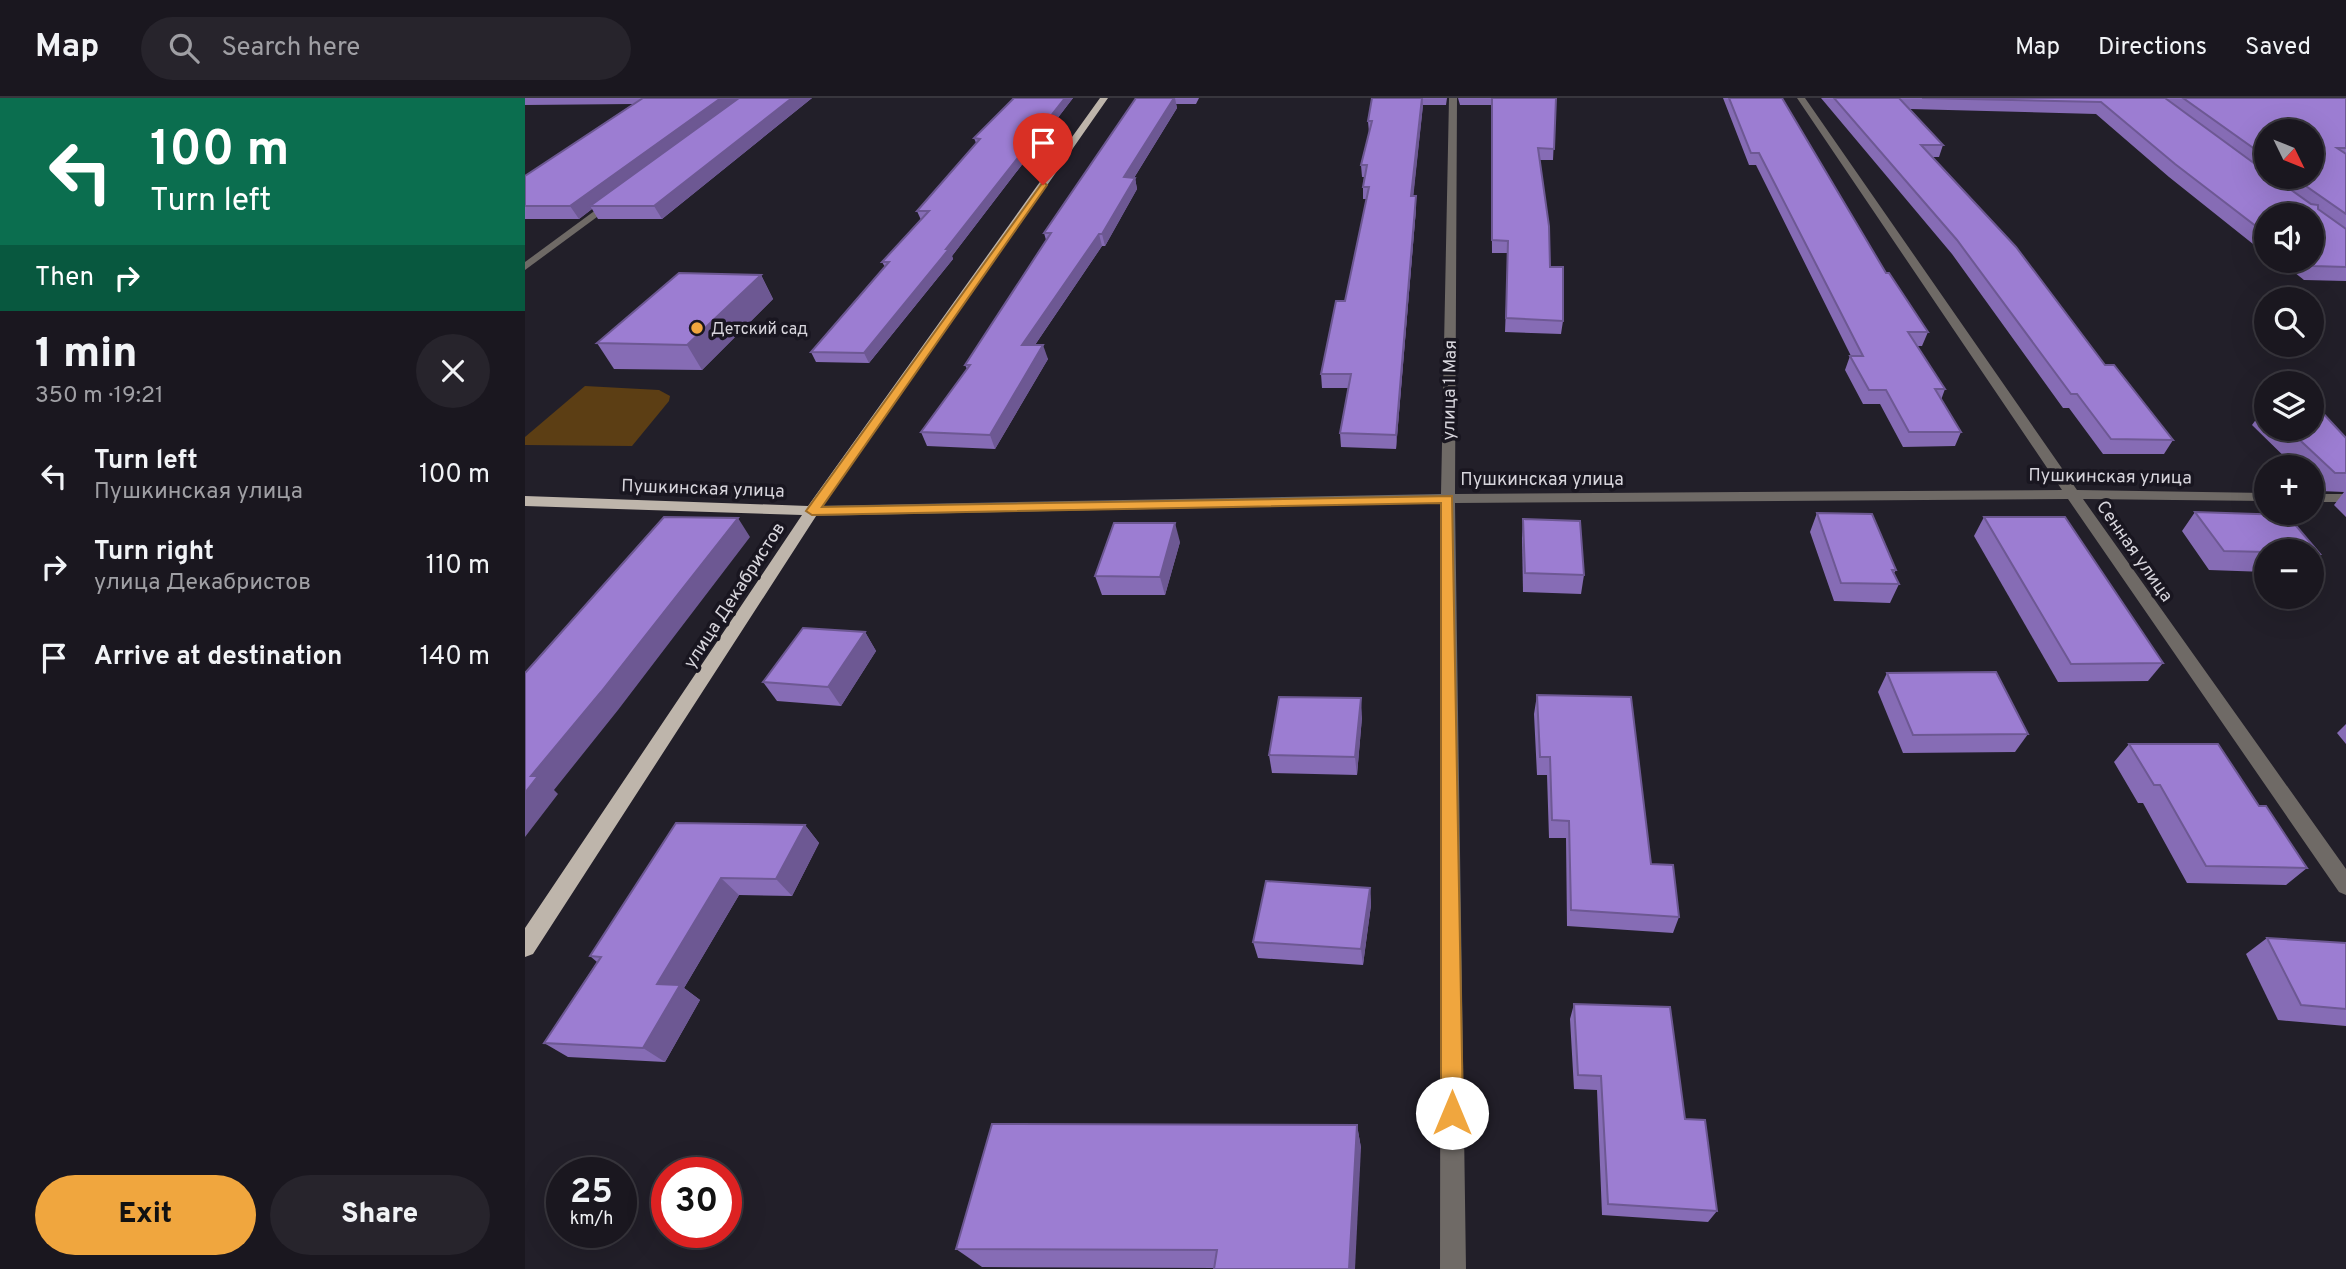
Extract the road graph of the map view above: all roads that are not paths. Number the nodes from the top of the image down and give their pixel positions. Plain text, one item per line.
1 (1104, 98) edge
2 (1453, 98) edge
3 (1801, 98) edge
4 (622, 195) edge
5 (525, 267) edge
6 (2072, 494) junction
7 (2254, 497) edge
8 (2324, 498) edge
9 (2346, 498) edge
10 (1448, 499) junction
11 (525, 501) edge
12 (812, 511) junction
13 (2346, 886) edge
14 (525, 947) edge
15 (1453, 1269) edge

1 - 12 main road, улица Декабристов
2 - 10 street, улица 1 Мая
3 - 6 street, Сенная улица
4 - 5 street
6 - 7 street, Пушкинская улица
6 - 10 street, Пушкинская улица
6 - 13 street, Сенная улица
8 - 9 street
10 - 12 street, Пушкинская улица
10 - 15 street, улица 1 Мая
11 - 12 main road, Пушкинская улица
12 - 14 main road, улица Декабристов

